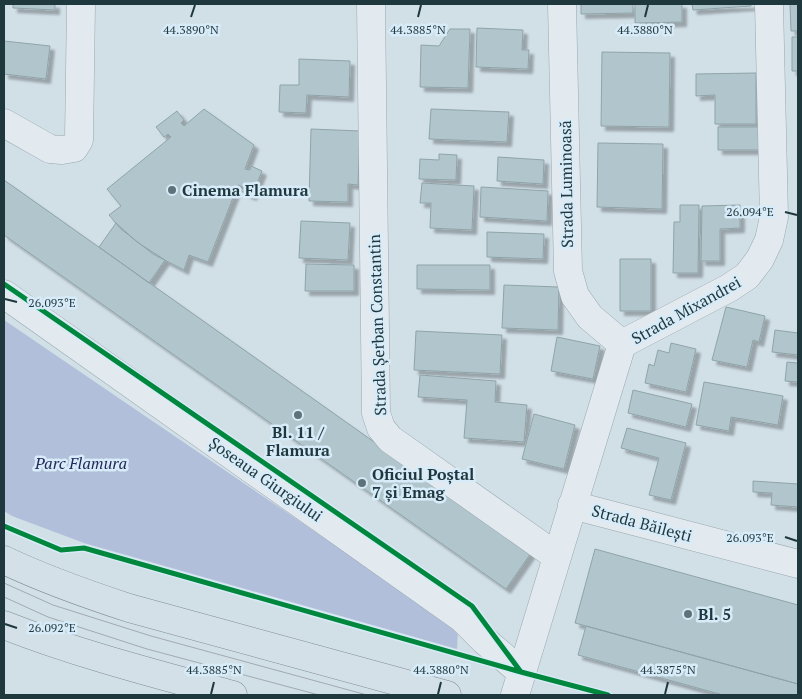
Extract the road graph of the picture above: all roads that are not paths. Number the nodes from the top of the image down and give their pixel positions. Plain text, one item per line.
1 (81, 4) edge
2 (371, 4) edge
3 (562, 4) edge
4 (769, 4) edge
5 (4, 123) edge
6 (4, 294) edge
7 (622, 344) junction
8 (572, 505) junction
9 (556, 556) junction
10 (4, 560) edge
11 (798, 564) edge
12 (4, 625) edge
13 (518, 684) edge
14 (233, 695) edge
15 (447, 695) edge

1 - 5 street
2 - 9 street, Strada Șerban Constantin
3 - 7 street, Strada Luminoasă
4 - 7 street, Strada Mixandrei
6 - 13 street, Șoseaua Giurgiului
7 - 8 street, Strada Mixandrei
8 - 9 street, Strada Mixandrei
8 - 11 street, Strada Băilești
9 - 13 street, Strada Mixandrei
10 - 15 main road
12 - 14 main road

